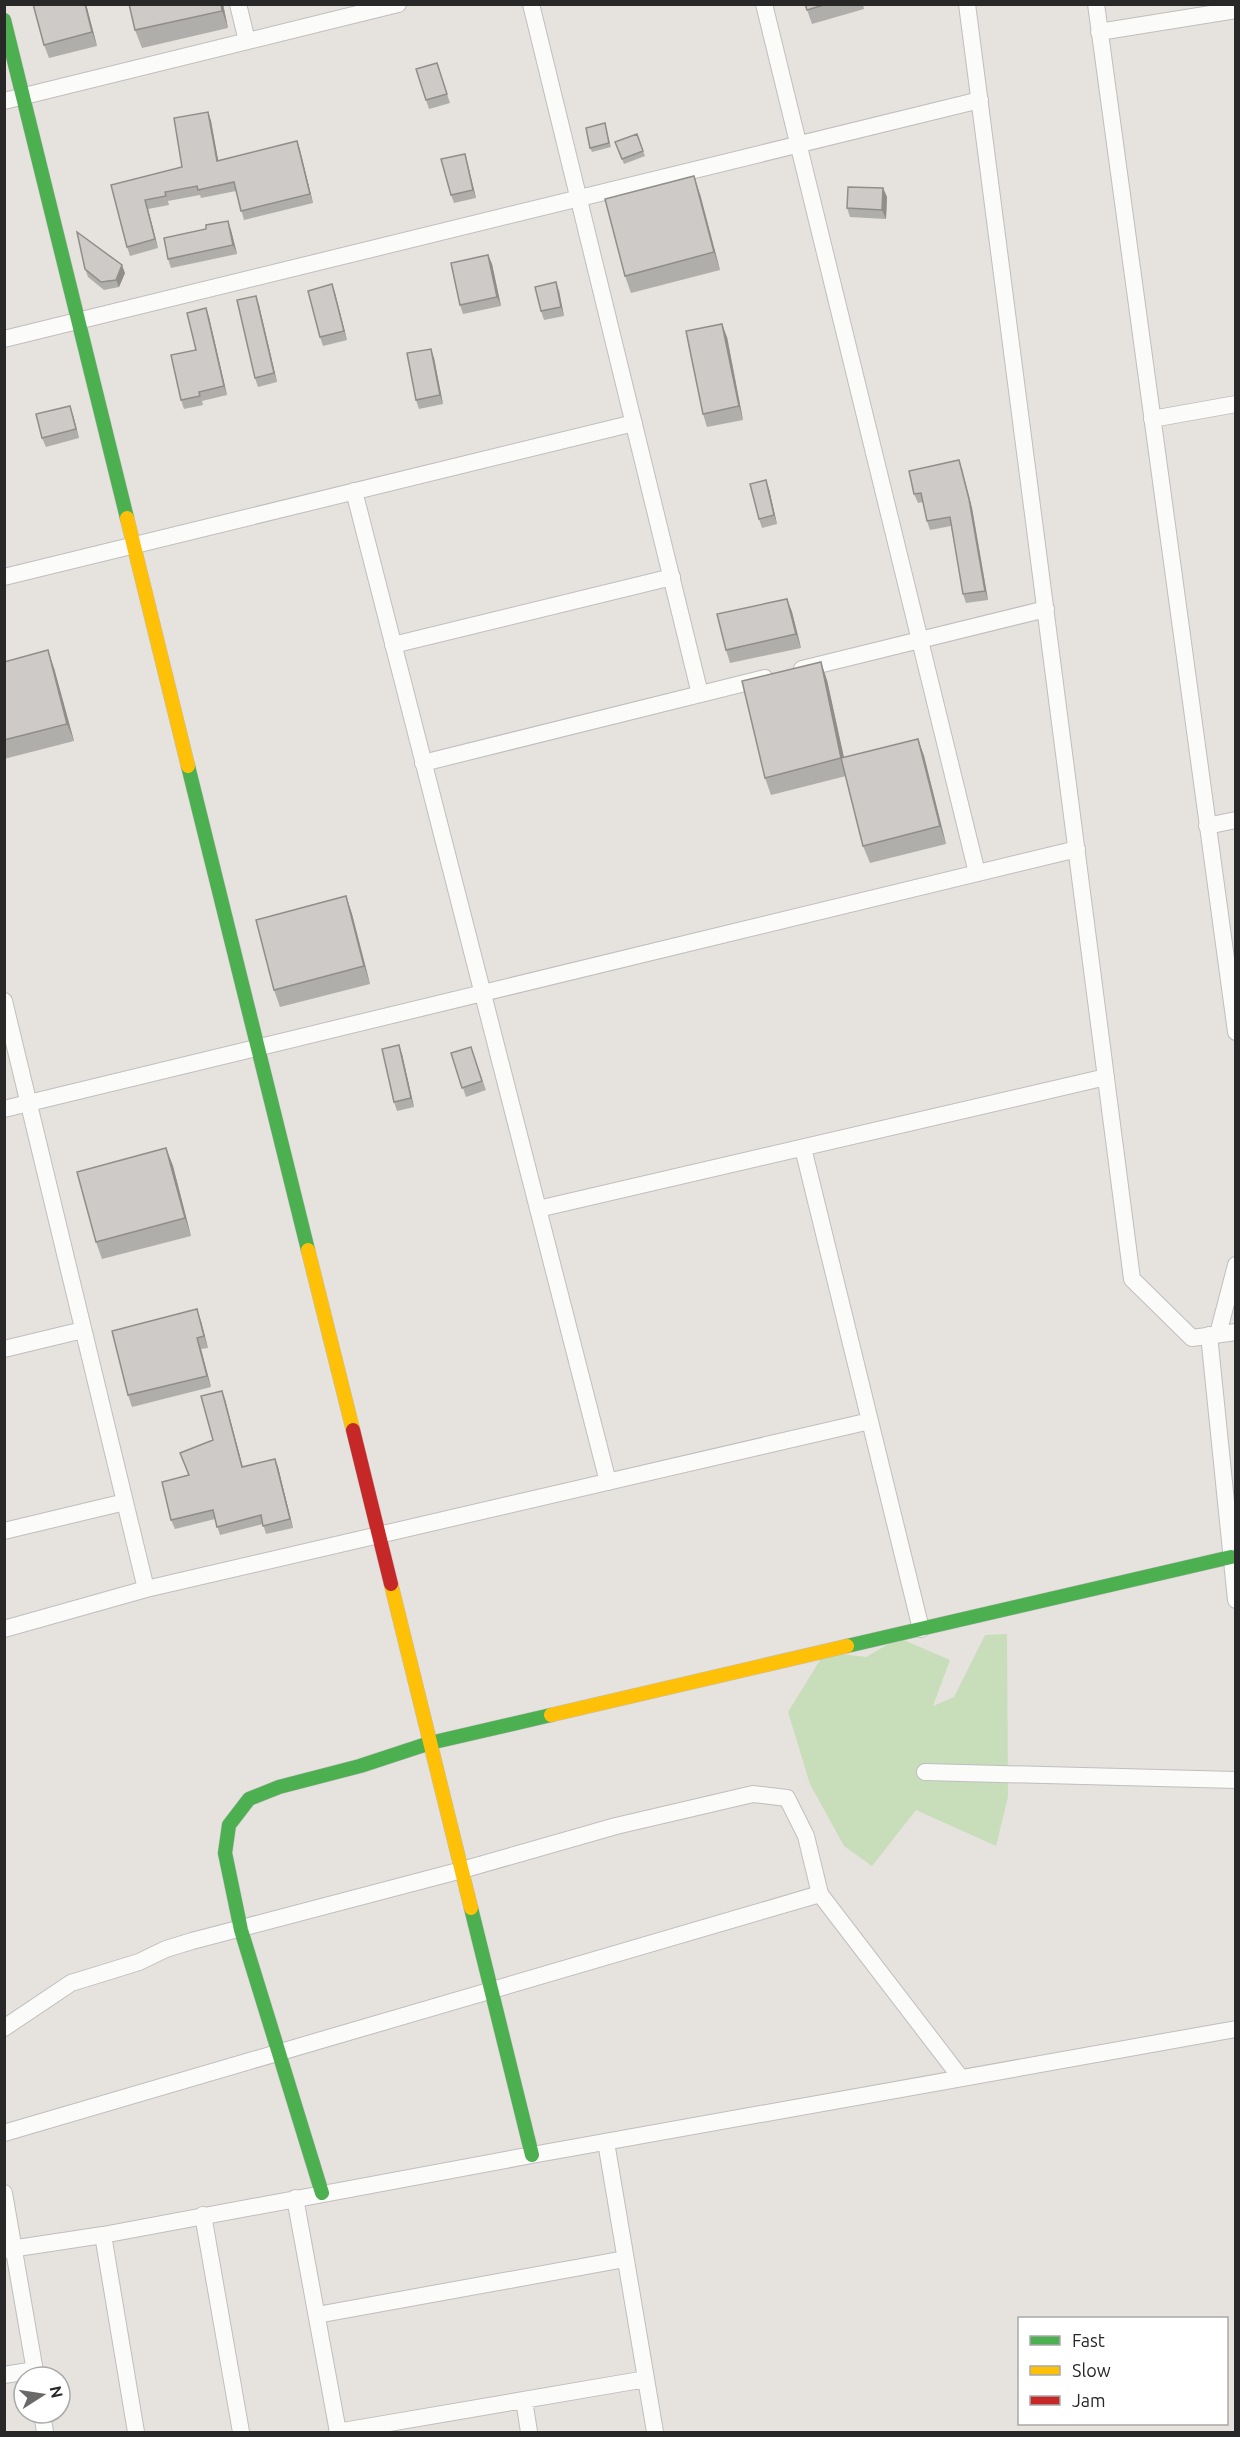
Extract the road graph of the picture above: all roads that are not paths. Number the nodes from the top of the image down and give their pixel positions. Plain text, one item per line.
1 (238, 4) edge
2 (398, 4) edge
3 (531, 4) edge
4 (764, 4) edge
5 (967, 4) edge
6 (1096, 4) edge
7 (1236, 9) edge
8 (4, 20) edge
9 (1099, 32) junction
10 (248, 41) junction
11 (23, 96) junction
12 (980, 100) junction
13 (4, 101) edge
14 (798, 144) junction
15 (578, 198) junction
16 (79, 321) junction
17 (4, 339) edge
18 (1236, 404) edge
19 (1152, 419) junction
20 (634, 423) junction
21 (354, 491) junction
22 (134, 545) junction
23 (4, 577) edge
24 (672, 577) junction
25 (1046, 609) junction
26 (920, 640) junction
27 (393, 645) junction
28 (700, 694) junction
29 (423, 763) junction
30 (1236, 820) edge
31 (1208, 826) junction
32 (1077, 849) junction
33 (977, 873) junction
34 (482, 993) junction
35 (4, 1001) edge
36 (1236, 1032) edge
37 (258, 1047) junction
38 (1106, 1077) junction
39 (29, 1103) junction
40 (4, 1109) edge
41 (803, 1148) junction
42 (538, 1209) junction
43 (1236, 1265) edge
44 (83, 1330) junction
45 (1236, 1332) edge
46 (1214, 1335) junction
47 (4, 1348) edge
48 (870, 1421) junction
49 (608, 1482) junction
50 (125, 1502) junction
51 (4, 1531) edge
52 (379, 1535) junction
53 (1231, 1557) junction
54 (146, 1589) junction
55 (1236, 1600) edge
56 (4, 1629) edge
57 (921, 1629) junction
58 (430, 1743) junction
59 (925, 1772) dead end
60 (1236, 1780) edge
61 (462, 1870) junction
62 (820, 1894) junction
63 (241, 1930) junction
64 (491, 1990) junction
65 (4, 2028) edge
66 (1236, 2029) edge
67 (279, 2052) junction
68 (961, 2078) junction
69 (4, 2133) edge
70 (606, 2142) junction
71 (532, 2155) junction
72 (4, 2193) edge
73 (322, 2193) junction
74 (295, 2198) junction
75 (203, 2215) junction
76 (103, 2235) junction
77 (9, 2249) edge
78 (625, 2259) junction
79 (317, 2316) junction
80 (33, 2365) edge
81 (646, 2379) junction
82 (524, 2400) junction
83 (376, 2429) edge
84 (338, 2432) edge
85 (136, 2433) edge
86 (241, 2433) edge
87 (529, 2433) edge
88 (655, 2433) edge

1 - 10 street
2 - 10 street
3 - 15 street
4 - 14 street
5 - 12 street
6 - 9 street
7 - 9 street
8 - 11 street
9 - 19 street
10 - 11 street
11 - 13 street
11 - 16 street
12 - 14 street
12 - 25 street
14 - 15 street
14 - 26 street
15 - 16 street
15 - 20 street
16 - 17 street
16 - 22 street
18 - 19 street
19 - 31 street
20 - 21 street
20 - 24 street
21 - 22 street
21 - 27 street
22 - 23 street
22 - 37 street
24 - 27 street
24 - 28 street
25 - 26 street
25 - 32 street
26 - 28 street
26 - 33 street
27 - 29 street
28 - 29 street
29 - 34 street
30 - 31 street
31 - 36 street
32 - 33 street
32 - 38 street
33 - 34 street
34 - 37 street
34 - 42 street
35 - 39 street
37 - 39 street
37 - 52 street
38 - 41 street
38 - 46 street
39 - 40 street
39 - 44 street
41 - 42 street
41 - 48 street
42 - 49 street
43 - 46 street
44 - 47 street
44 - 50 street
45 - 46 street
46 - 53 street
48 - 49 street
48 - 57 street
49 - 52 street
50 - 51 street
50 - 54 street
52 - 54 street
52 - 58 street
53 - 55 street
53 - 57 street
54 - 56 street
57 - 58 street
58 - 61 street
58 - 63 street
59 - 60 street
61 - 62 street
61 - 63 street
61 - 64 street
62 - 64 street
62 - 68 street
63 - 65 street
63 - 67 street
64 - 67 street
64 - 71 street
66 - 68 street
67 - 69 street
67 - 73 street
68 - 70 street
70 - 71 street
70 - 78 street
71 - 73 street
72 - 77 street
73 - 74 street
74 - 75 street
74 - 79 street
75 - 76 street
75 - 86 street
76 - 77 street
76 - 85 street
77 - 80 street
78 - 79 street
78 - 81 street
79 - 84 street
81 - 82 street
81 - 88 street
82 - 83 street
82 - 87 street
83 - 84 street

